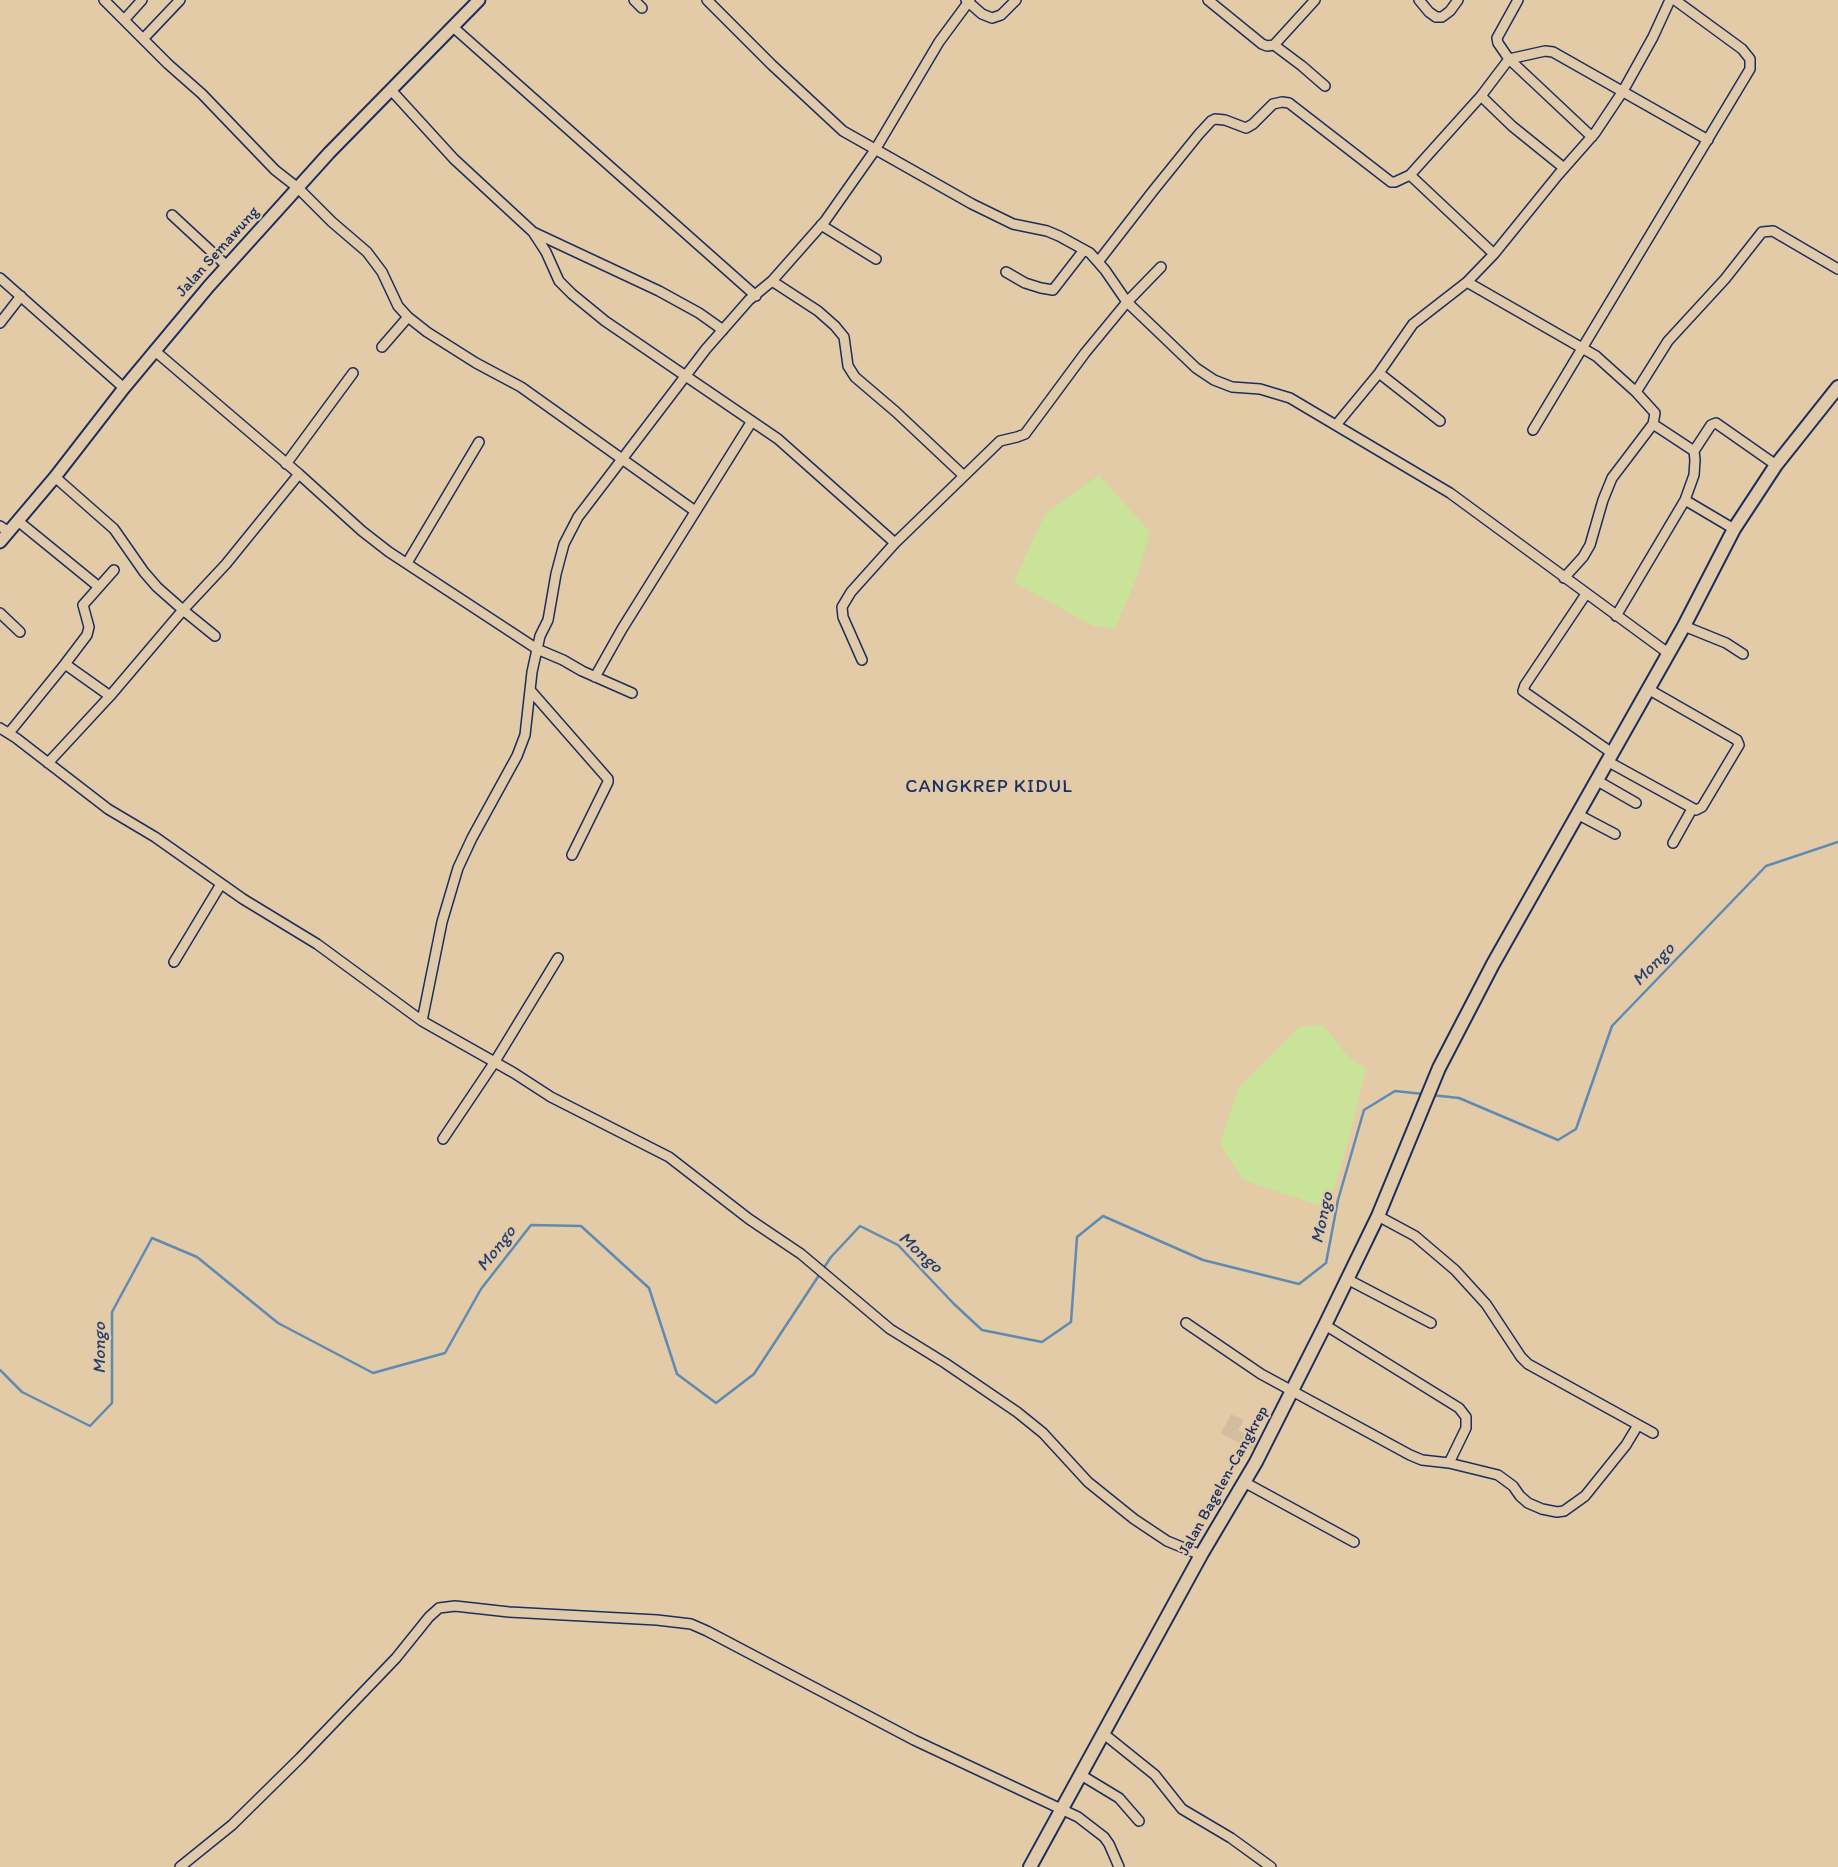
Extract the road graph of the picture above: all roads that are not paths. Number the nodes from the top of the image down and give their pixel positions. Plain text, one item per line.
1 (104, 0) edge
2 (142, 0) edge
3 (180, 0) edge
4 (479, 0) edge
5 (634, 0) edge
6 (706, 0) edge
7 (1016, 0) edge
8 (1208, 0) edge
9 (1315, 0) edge
10 (1419, 0) edge
11 (1458, 0) edge
12 (1518, 0) edge
13 (1670, 0) edge
14 (1675, 0) edge
15 (968, 1) edge
16 (642, 8) dead end
17 (124, 20) junction
18 (453, 27) junction
19 (143, 39) junction
20 (1274, 45) junction
21 (1509, 59) junction
22 (1325, 86) dead end
23 (391, 90) junction
24 (1623, 91) junction
25 (1481, 96) junction
26 (1592, 137) junction
27 (1708, 140) junction
28 (876, 150) junction
29 (1564, 168) junction
30 (1410, 175) junction
31 (298, 188) junction
32 (172, 215) dead end
33 (821, 225) junction
34 (533, 232) junction
35 (1084, 250) junction
36 (1494, 254) junction
37 (876, 259) dead end
38 (1098, 262) junction
39 (227, 266) junction
40 (1161, 267) dead end
41 (1838, 269) edge
42 (1006, 272) dead end
43 (0, 278) edge
44 (772, 280) junction
45 (1467, 282) junction
46 (21, 296) junction
47 (756, 296) junction
48 (1127, 302) junction
49 (408, 317) junction
50 (0, 323) edge
51 (723, 330) junction
52 (382, 347) dead end
53 (1583, 348) junction
54 (155, 351) junction
55 (353, 373) dead end
56 (1379, 374) junction
57 (686, 375) junction
58 (124, 388) junction
59 (1636, 392) junction
60 (1836, 393) edge
61 (752, 421) junction
62 (1440, 421) dead end
63 (1653, 424) junction
64 (1336, 425) junction
65 (1533, 430) dead end
66 (479, 442) dead end
67 (1694, 451) junction
68 (622, 459) junction
69 (286, 464) junction
70 (1776, 466) junction
71 (299, 474) junction
72 (964, 476) junction
73 (55, 477) junction
74 (1685, 500) junction
75 (695, 511) junction
76 (18, 521) junction
77 (5, 529) edge
78 (1734, 529) junction
79 (0, 542) edge
80 (896, 543) junction
81 (407, 563) junction
82 (114, 570) dead end
83 (1564, 578) junction
84 (99, 587) junction
85 (1586, 594) junction
86 (183, 610) junction
87 (0, 613) edge
88 (1616, 616) junction
89 (1684, 626) junction
90 (20, 632) dead end
91 (215, 636) dead end
92 (537, 649) junction
93 (1668, 653) junction
94 (1743, 654) dead end
95 (862, 660) dead end
96 (66, 664) junction
97 (595, 676) junction
98 (1648, 689) junction
99 (530, 690) junction
100 (632, 693) dead end
101 (110, 696) junction
102 (0, 728) edge
103 (9, 733) junction
104 (1609, 757) junction
105 (48, 763) junction
106 (1596, 780) junction
107 (1636, 803) dead end
108 (1692, 809) junction
109 (1577, 814) junction
110 (1615, 834) dead end
111 (1673, 843) dead end
112 (572, 855) dead end
113 (221, 884) junction
114 (558, 958) dead end
115 (174, 962) dead end
116 (422, 1021) junction
117 (494, 1063) junction
118 (443, 1139) dead end
119 (1378, 1216) junction
120 (1347, 1279) junction
121 (1186, 1323) dead end
122 (1431, 1324) dead end
123 (1325, 1325) junction
124 (1292, 1391) junction
125 (1638, 1425) junction
126 (1653, 1433) dead end
127 (1449, 1463) junction
128 (1244, 1482) junction
129 (1354, 1542) dead end
130 (1201, 1555) junction
131 (1104, 1734) junction
132 (1081, 1774) junction
133 (1062, 1810) junction
134 (1139, 1821) dead end
135 (180, 1867) edge
136 (1030, 1867) edge
137 (1118, 1867) edge
138 (1271, 1867) edge

1 - 17 street
2 - 17 street
3 - 19 street
4 - 18 street, Jalan Semawung
5 - 16 street
6 - 28 street
7 - 15 street
8 - 20 street
9 - 20 street
10 - 11 street
12 - 21 street
13 - 24 street
14 - 27 street
15 - 28 street
17 - 19 street
18 - 23 street, Jalan Semawung
18 - 47 street
19 - 31 street
20 - 22 street
21 - 24 street
21 - 25 street
21 - 26 street
23 - 31 street, Jalan Semawung
23 - 34 street
24 - 26 street
24 - 27 street
25 - 29 street
25 - 30 street
26 - 29 street
27 - 53 street
28 - 33 street
28 - 35 street
29 - 36 street
30 - 36 street
30 - 38 street
31 - 39 street, Jalan Semawung
31 - 49 street
32 - 39 street
33 - 37 street
33 - 44 street
34 - 51 street
34 - 57 street
35 - 38 street
35 - 42 street
36 - 45 street
38 - 48 street
39 - 54 street, Jalan Semawung
40 - 48 street
41 - 59 street
43 - 46 street
44 - 47 street
44 - 72 street
45 - 53 street
45 - 56 street
46 - 50 street
46 - 58 street
47 - 51 street
48 - 64 street
48 - 72 street
49 - 52 street
49 - 68 street
51 - 57 street
53 - 59 street
53 - 65 street
54 - 58 street, Jalan Semawung
54 - 69 street
55 - 69 street
56 - 62 street
56 - 64 street
57 - 61 street
57 - 68 street
58 - 73 street, Jalan Semawung
59 - 63 street
60 - 70 main road, Jalan Bagelen-Cangkrep
61 - 75 street
61 - 80 street
63 - 67 street
63 - 83 street
64 - 83 street
66 - 81 street
67 - 70 street
67 - 74 street
68 - 75 street
68 - 92 street
69 - 71 street
70 - 78 main road, Jalan Bagelen-Cangkrep
71 - 81 street
71 - 86 street
72 - 80 street
73 - 76 street, Jalan Semawung
73 - 86 street
74 - 78 street
74 - 88 street
75 - 97 street
76 - 77 street, Jalan Semawung
76 - 84 street
77 - 79 street, Jalan Semawung
78 - 89 main road, Jalan Bagelen-Cangkrep
80 - 95 street
81 - 92 street
82 - 84 street
83 - 85 street
84 - 96 street
85 - 88 street
85 - 104 street
86 - 91 street
86 - 101 street
87 - 90 street
88 - 93 street
89 - 93 main road, Jalan Bagelen-Cangkrep
89 - 94 street
92 - 97 street
92 - 99 street
93 - 98 main road, Jalan Bagelen-Cangkrep
96 - 101 street
96 - 103 street
97 - 100 street
98 - 104 main road, Jalan Bagelen-Cangkrep
98 - 108 street
99 - 112 street
99 - 116 street
101 - 105 street
102 - 103 street
103 - 105 street
104 - 106 main road, Jalan Bagelen-Cangkrep
104 - 108 street
105 - 113 street
106 - 107 street
106 - 109 main road, Jalan Bagelen-Cangkrep
108 - 111 street
109 - 110 street
109 - 119 main road, Jalan Bagelen-Cangkrep
113 - 115 street
113 - 116 street
114 - 117 street
116 - 117 street
117 - 118 street
117 - 130 street
119 - 120 main road, Jalan Bagelen-Cangkrep
119 - 125 street
120 - 122 street
120 - 123 main road, Jalan Bagelen-Cangkrep
121 - 124 street
123 - 124 main road, Jalan Bagelen-Cangkrep
123 - 127 street
124 - 127 street
124 - 128 main road, Jalan Bagelen-Cangkrep
125 - 126 street
125 - 127 street
128 - 129 street
128 - 130 main road, Jalan Bagelen-Cangkrep
130 - 131 main road, Jalan Bagelen-Cangkrep
131 - 132 main road, Jalan Bagelen-Cangkrep
131 - 138 street
132 - 133 main road, Jalan Bagelen-Cangkrep
132 - 134 street
133 - 135 street
133 - 136 main road, Jalan Bagelen-Cangkrep
133 - 137 street

